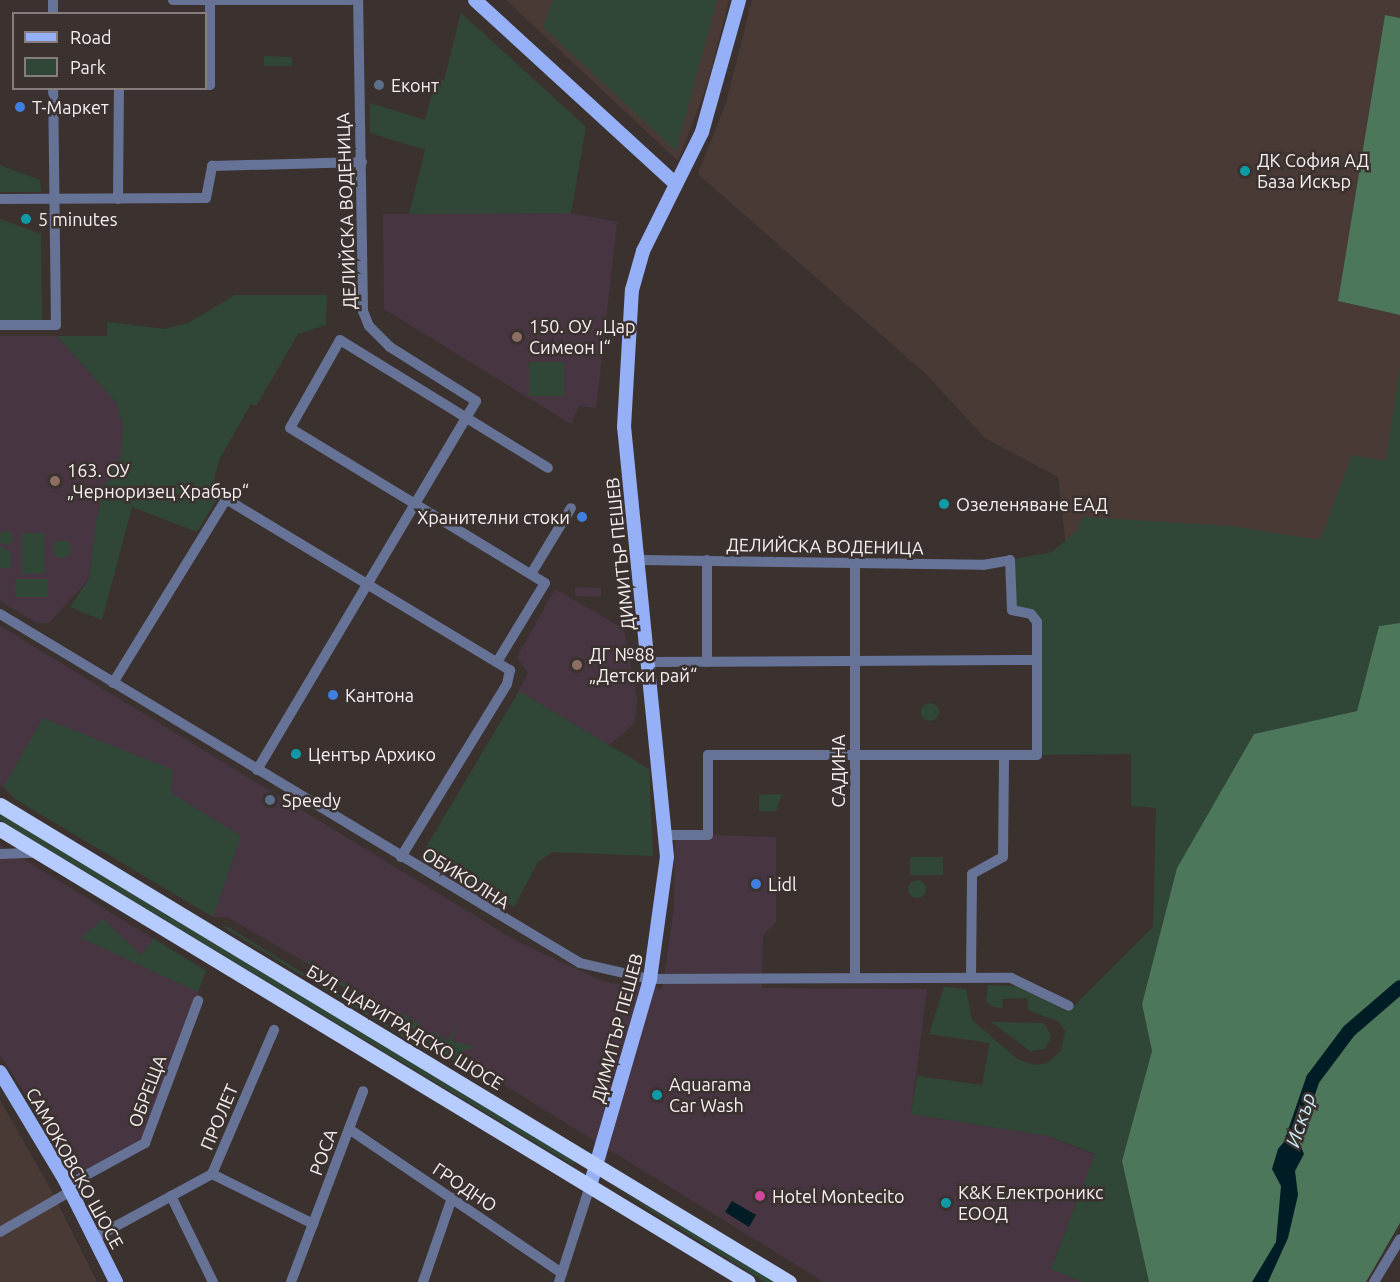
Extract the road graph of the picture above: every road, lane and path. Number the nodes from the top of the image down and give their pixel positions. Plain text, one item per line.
1 (173, 0) edge
2 (210, 0) edge
3 (351, 0) edge
4 (358, 0) edge
5 (475, 0) edge
6 (739, 0) edge
7 (208, 85) edge
8 (54, 90) edge
9 (118, 90) edge
10 (362, 162) junction
11 (675, 183) junction
12 (118, 198) junction
13 (0, 199) edge
14 (55, 199) junction
15 (0, 325) edge
16 (468, 419) junction
17 (548, 468) dead end
18 (417, 504) junction
19 (571, 508) dead end
20 (640, 560) junction
21 (707, 560) junction
22 (855, 564) junction
23 (531, 574) junction
24 (368, 585) junction
25 (0, 614) edge
26 (1037, 660) junction
27 (855, 661) junction
28 (496, 662) junction
29 (649, 662) junction
30 (707, 662) junction
31 (113, 683) junction
32 (855, 755) junction
33 (1004, 756) junction
34 (257, 770) junction
35 (0, 805) edge
36 (0, 829) edge
37 (666, 835) junction
38 (40, 853) junction
39 (0, 854) edge
40 (401, 857) junction
41 (971, 976) junction
42 (855, 978) junction
43 (650, 979) junction
44 (198, 1002) dead end
45 (1069, 1006) dead end
46 (274, 1030) dead end
47 (0, 1072) edge
48 (363, 1091) dead end
49 (349, 1129) junction
50 (597, 1165) junction
51 (212, 1174) junction
52 (590, 1186) junction
53 (70, 1188) junction
54 (171, 1196) junction
55 (452, 1198) junction
56 (313, 1224) junction
57 (0, 1232) edge
58 (94, 1238) junction
59 (1400, 1239) edge
60 (561, 1278) edge
61 (116, 1282) edge
62 (213, 1282) edge
63 (291, 1282) edge
64 (423, 1282) edge
65 (748, 1282) edge
66 (789, 1282) edge
67 (1374, 1282) edge

1 - 2 street
2 - 3 street
2 - 7 street
4 - 10 street, ДЕЛИЙСКА ВОДЕНИЦА
5 - 11 main road
6 - 11 main road, ДИМИТЪР ПЕШЕВ
8 - 14 street
9 - 12 street
10 - 12 street
10 - 16 street, ДЕЛИЙСКА ВОДЕНИЦА
11 - 20 main road, ДИМИТЪР ПЕШЕВ
12 - 14 street
13 - 14 street
14 - 15 street
16 - 17 street
16 - 18 street
16 - 18 street
18 - 23 street
18 - 24 street
19 - 23 street
20 - 21 street, ДЕЛИЙСКА ВОДЕНИЦА
20 - 29 main road, ДИМИТЪР ПЕШЕВ
21 - 22 street, ДЕЛИЙСКА ВОДЕНИЦА
21 - 30 street
22 - 26 street, ДЕЛИЙСКА ВОДЕНИЦА
22 - 27 street, САДИНА
23 - 28 street
24 - 28 street
24 - 31 street
24 - 34 street
25 - 31 street, ОБИКОЛНА
26 - 27 street
26 - 33 street
27 - 30 street
27 - 32 street, САДИНА
28 - 40 street
29 - 30 street
29 - 37 main road, ДИМИТЪР ПЕШЕВ
31 - 34 street, ОБИКОЛНА
32 - 33 street
32 - 37 street
32 - 42 street, САДИНА
33 - 41 street
34 - 40 street, ОБИКОЛНА
35 - 50 highway, БУЛ. ЦАРИГРАДСКО ШОСЕ
36 - 38 highway
37 - 43 main road, ДИМИТЪР ПЕШЕВ
38 - 39 street
38 - 52 highway
40 - 43 street, ОБИКОЛНА
41 - 42 street, ОБИКОЛНА
41 - 45 street, ОБИКОЛНА
42 - 43 street, ОБИКОЛНА
43 - 50 main road, ДИМИТЪР ПЕШЕВ
44 - 53 street, ОБРЕЩА
46 - 51 street, ПРОЛЕТ
47 - 53 main road, САМОКОВСКО ШОСЕ
48 - 49 street, РОСА
49 - 55 street, ГРОДНО
49 - 56 street, РОСА
50 - 52 main road, ДИМИТЪР ПЕШЕВ
50 - 66 highway, БУЛ. ЦАРИГРАДСКО ШОСЕ
51 - 54 street, ПРОЛЕТ
51 - 56 street
52 - 60 street
52 - 65 highway
53 - 57 street, ОБРЕЩА
53 - 58 main road, САМОКОВСКО ШОСЕ
54 - 58 street, ПРОЛЕТ
54 - 62 street
55 - 60 street, ГРОДНО
55 - 64 street
56 - 63 street, РОСА
58 - 61 main road, САМОКОВСКО ШОСЕ
59 - 67 street

